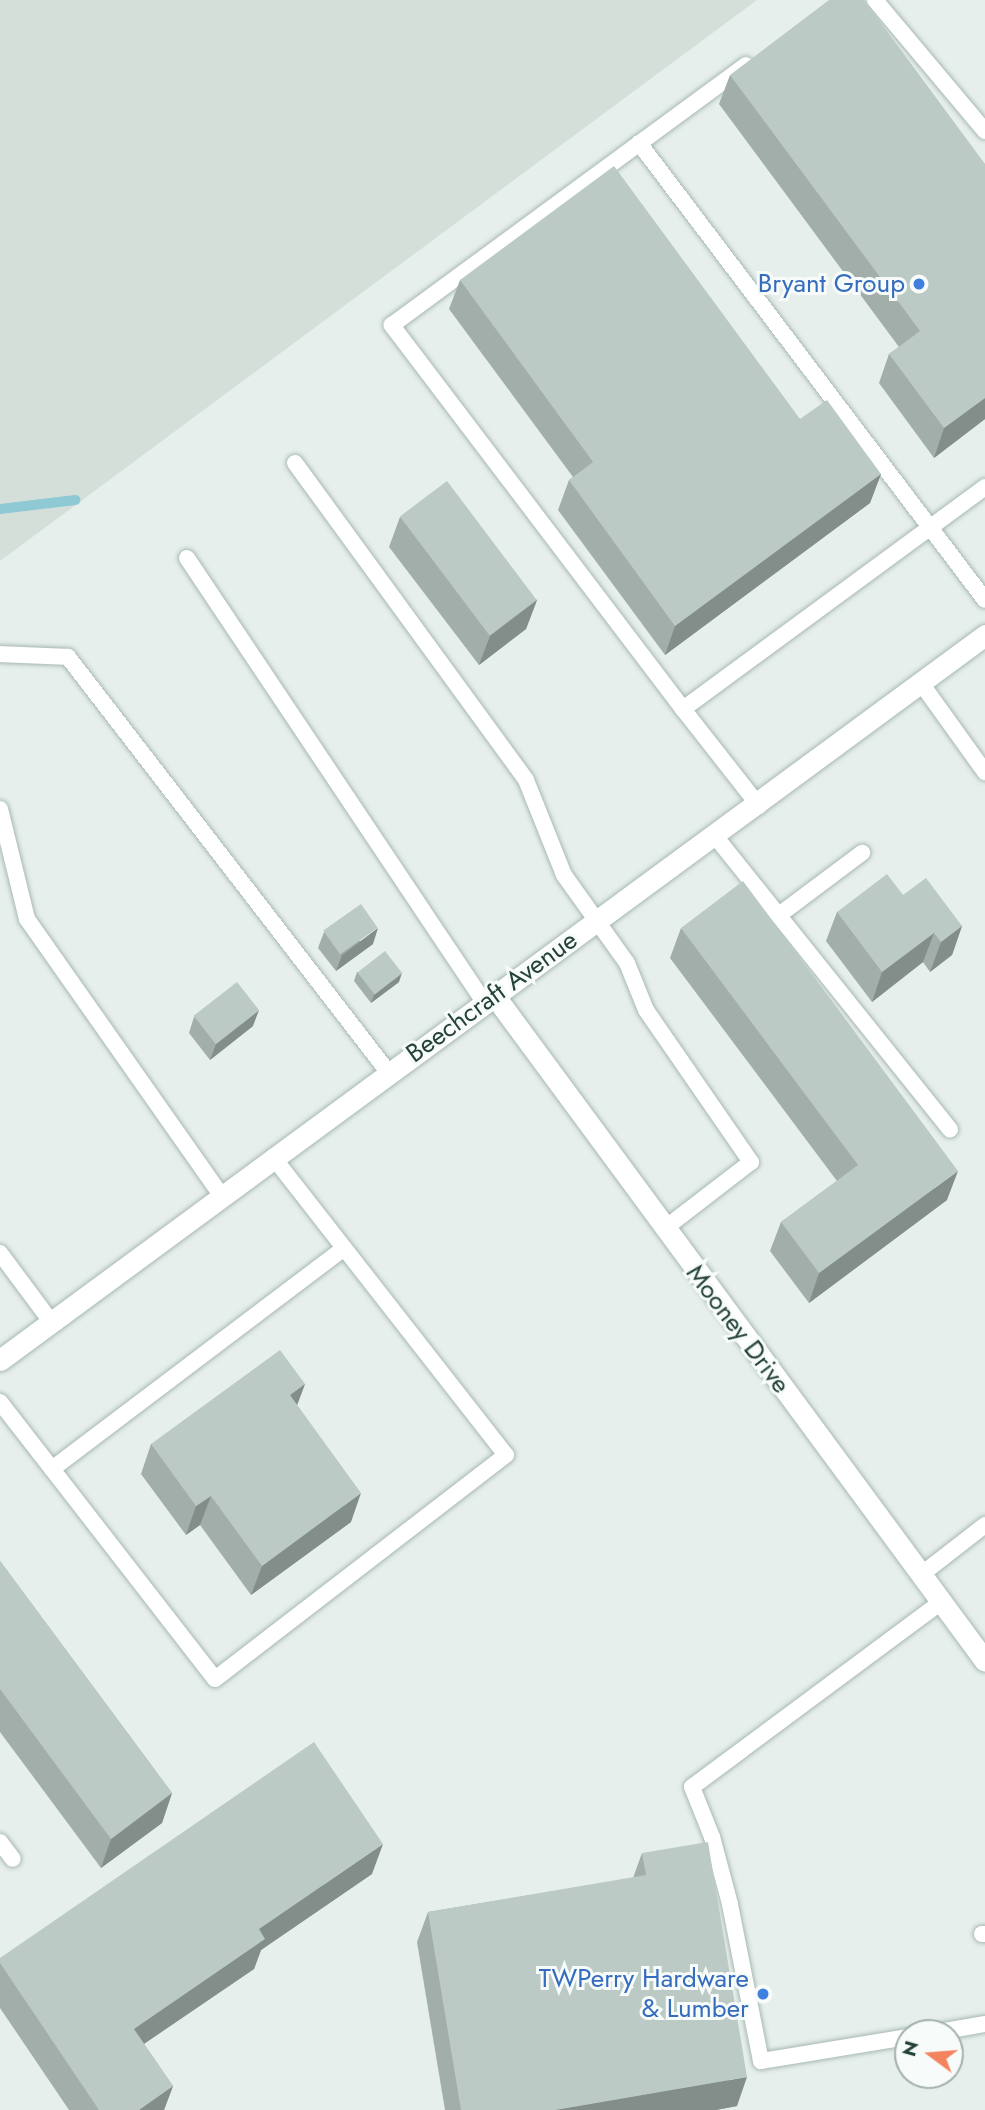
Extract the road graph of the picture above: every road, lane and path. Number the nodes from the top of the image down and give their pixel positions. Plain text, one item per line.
1 (875, 0) edge
2 (759, 55) edge
3 (985, 131) edge
4 (639, 143) junction
5 (295, 463) dead end
6 (985, 487) edge
7 (929, 528) junction
8 (187, 558) dead end
9 (985, 600) edge
10 (985, 635) edge
11 (0, 653) edge
12 (921, 683) junction
13 (683, 709) junction
14 (985, 772) edge
15 (759, 806) junction
16 (0, 808) edge
17 (715, 836) junction
18 (862, 853) dead end
19 (779, 915) junction
20 (596, 921) junction
21 (489, 998) junction
22 (388, 1072) junction
23 (950, 1129) dead end
24 (273, 1157) junction
25 (222, 1196) junction
26 (664, 1229) junction
27 (342, 1250) junction
28 (0, 1253) edge
29 (52, 1323) junction
30 (0, 1360) edge
31 (0, 1402) edge
32 (52, 1469) junction
33 (985, 1525) edge
34 (922, 1574) junction
35 (942, 1601) junction
36 (985, 1661) edge
37 (0, 1842) edge
38 (13, 1859) dead end
39 (985, 2024) edge
40 (964, 2028) edge
41 (894, 2039) edge

1 - 3 lane
2 - 4 lane
4 - 7 lane
4 - 13 lane
5 - 20 lane
6 - 7 lane
7 - 9 lane
7 - 13 lane
8 - 21 lane
10 - 12 street, Beechcraft Avenue
11 - 22 lane
12 - 14 lane
12 - 15 street, Beechcraft Avenue
13 - 15 lane
15 - 17 street, Beechcraft Avenue
16 - 25 lane
17 - 19 lane
17 - 20 street, Beechcraft Avenue
18 - 19 lane
19 - 23 lane
20 - 21 street, Beechcraft Avenue
20 - 26 lane
21 - 22 street, Beechcraft Avenue
21 - 26 street, Mooney Drive
22 - 24 street, Beechcraft Avenue
24 - 25 street, Beechcraft Avenue
24 - 27 lane
25 - 29 street, Beechcraft Avenue
26 - 34 street, Mooney Drive
27 - 32 lane
27 - 32 lane
28 - 29 lane
29 - 30 street, Beechcraft Avenue
31 - 32 lane
33 - 34 lane
34 - 35 street, Mooney Drive
35 - 36 street, Mooney Drive
35 - 41 lane
37 - 38 lane
39 - 40 lane

